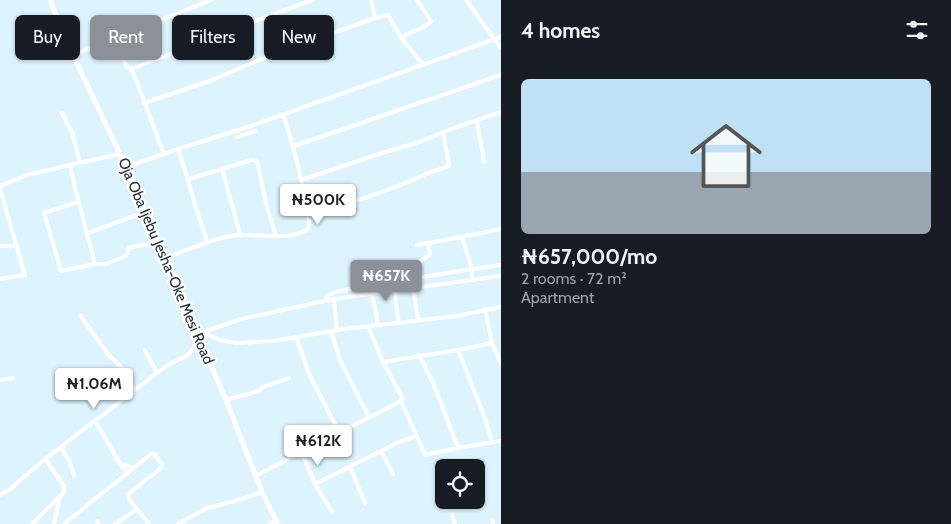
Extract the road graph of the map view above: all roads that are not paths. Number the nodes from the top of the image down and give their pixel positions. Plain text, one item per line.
1 (50, 0) edge
2 (211, 0) edge
3 (292, 0) edge
4 (312, 0) edge
5 (371, 0) edge
6 (418, 0) edge
7 (466, 0) edge
8 (294, 7) junction
9 (56, 15) edge
10 (375, 18) junction
11 (162, 19) edge
12 (501, 37) edge
13 (402, 39) junction
14 (495, 40) junction
15 (501, 48) edge
16 (75, 60) edge
17 (124, 60) edge
18 (424, 64) junction
19 (131, 69) junction
20 (501, 75) edge
21 (144, 103) junction
22 (501, 112) edge
23 (62, 113) dead end
24 (283, 114) junction
25 (478, 121) junction
26 (254, 125) junction
27 (262, 128) dead end
28 (256, 131) junction
29 (443, 132) junction
30 (236, 137) dead end
31 (294, 146) junction
32 (178, 149) junction
33 (120, 154) junction
34 (164, 154) junction
35 (484, 162) dead end
36 (80, 163) junction
37 (70, 165) junction
38 (126, 168) junction
39 (222, 169) junction
40 (189, 179) junction
41 (301, 180) junction
42 (0, 188) edge
43 (78, 202) junction
44 (145, 212) junction
45 (308, 214) junction
46 (501, 229) edge
47 (88, 234) junction
48 (240, 234) junction
49 (276, 236) junction
50 (462, 237) junction
51 (158, 242) junction
52 (208, 243) junction
53 (428, 243) junction
54 (418, 245) dead end
55 (0, 246) edge
56 (17, 246) junction
57 (165, 258) junction
58 (95, 264) junction
59 (501, 265) edge
60 (472, 269) junction
61 (501, 276) edge
62 (416, 278) junction
63 (0, 279) edge
64 (472, 280) junction
65 (397, 282) junction
66 (370, 286) junction
67 (410, 289) junction
68 (395, 291) junction
69 (371, 294) junction
70 (334, 299) junction
71 (324, 301) junction
72 (501, 307) edge
73 (485, 309) junction
74 (80, 315) dead end
75 (418, 320) junction
76 (399, 323) junction
77 (377, 325) junction
78 (368, 326) junction
79 (337, 330) junction
80 (330, 331) junction
81 (200, 332) junction
82 (296, 337) junction
83 (200, 339) junction
84 (492, 343) junction
85 (145, 350) dead end
86 (458, 350) junction
87 (419, 355) junction
88 (383, 362) junction
89 (501, 364) edge
90 (157, 373) junction
91 (13, 378) dead end
92 (289, 378) dead end
93 (0, 380) edge
94 (135, 390) junction
95 (226, 400) junction
96 (401, 400) junction
97 (369, 417) junction
98 (95, 421) junction
99 (339, 432) junction
100 (416, 436) junction
101 (501, 441) edge
102 (492, 443) junction
103 (61, 447) junction
104 (458, 448) junction
105 (381, 451) junction
106 (301, 452) junction
107 (46, 460) junction
108 (120, 464) junction
109 (350, 467) junction
110 (133, 469) junction
111 (128, 474) junction
112 (257, 474) junction
113 (393, 474) dead end
114 (74, 475) dead end
115 (315, 484) junction
116 (262, 492) junction
117 (0, 495) edge
118 (60, 496) junction
119 (364, 503) dead end
120 (136, 510) junction
121 (332, 512) dead end
122 (452, 514) dead end
123 (277, 522) edge
124 (32, 524) edge
125 (54, 524) edge
126 (64, 524) edge
127 (115, 524) edge
128 (149, 524) edge
129 (178, 524) edge
130 (270, 524) edge
131 (455, 524) edge

1 - 9 main road, Oja Oba Ijebu Jesha-Oke Mesi Road
2 - 11 street
3 - 8 street
4 - 8 street
5 - 10 street
6 - 13 street
7 - 14 street
8 - 19 street
10 - 13 street
10 - 21 street
12 - 14 street
13 - 18 street
14 - 15 street
14 - 18 street
16 - 33 main road, Oja Oba Ijebu Jesha-Oke Mesi Road
17 - 19 street
18 - 24 street
19 - 21 street
20 - 31 street
21 - 34 street
22 - 25 street
23 - 36 street
24 - 26 street
24 - 31 street
25 - 29 street
25 - 35 street
26 - 28 street
26 - 32 street
27 - 28 street
28 - 30 street
29 - 41 street
29 - 45 street
31 - 41 street
32 - 34 street
32 - 40 street
33 - 36 street
33 - 38 main road, Oja Oba Ijebu Jesha-Oke Mesi Road
34 - 38 street
36 - 37 street
37 - 42 street
37 - 43 street
38 - 44 main road, Oja Oba Ijebu Jesha-Oke Mesi Road
39 - 40 street
39 - 48 street
39 - 49 street
40 - 52 street
41 - 45 street
42 - 56 street
43 - 47 street
43 - 58 street
44 - 47 street
44 - 51 main road, Oja Oba Ijebu Jesha-Oke Mesi Road
45 - 49 street
46 - 50 street
47 - 58 street
48 - 49 street
48 - 52 street
50 - 53 street
50 - 60 street
51 - 57 main road, Oja Oba Ijebu Jesha-Oke Mesi Road
51 - 58 street
52 - 57 street
53 - 54 street
53 - 62 street
55 - 56 street
56 - 63 street
57 - 81 main road, Oja Oba Ijebu Jesha-Oke Mesi Road
59 - 60 street
60 - 62 street
60 - 64 street
61 - 64 street
62 - 65 street
64 - 67 street
65 - 66 street
65 - 68 street
66 - 69 street
66 - 71 street
67 - 68 street
67 - 75 street
68 - 69 street
68 - 76 street
69 - 70 street
69 - 77 street
70 - 71 street
70 - 79 street
71 - 81 street
72 - 73 street
73 - 75 street
73 - 84 street
74 - 94 street
75 - 76 street
76 - 77 street
77 - 78 street
78 - 79 street
78 - 88 street
79 - 80 street
80 - 82 street
80 - 97 street
81 - 82 street
81 - 83 main road, Oja Oba Ijebu Jesha-Oke Mesi Road
82 - 99 street
83 - 90 street
83 - 95 main road, Oja Oba Ijebu Jesha-Oke Mesi Road
84 - 86 street
84 - 89 street
85 - 90 street
86 - 87 street
86 - 102 street
87 - 88 street
87 - 104 street
88 - 96 street
90 - 94 street
91 - 93 street
92 - 95 street
94 - 98 street
95 - 112 main road, Oja Oba Ijebu Jesha-Oke Mesi Road
96 - 97 street
96 - 100 street
97 - 99 street
98 - 103 street
98 - 108 street
99 - 106 street
100 - 104 street
100 - 105 street
101 - 102 street
102 - 104 street
103 - 107 street
103 - 114 street
105 - 109 street
105 - 113 street
106 - 112 street
106 - 115 street
107 - 117 street
107 - 118 street
108 - 110 street
108 - 111 street
109 - 115 street
109 - 119 street
110 - 111 street
110 - 120 street
111 - 126 street
112 - 116 main road, Oja Oba Ijebu Jesha-Oke Mesi Road
115 - 121 street
116 - 123 main road, Oja Oba Ijebu Jesha-Oke Mesi Road
116 - 129 street
118 - 124 street
118 - 125 street
120 - 127 street
120 - 128 street
122 - 131 street
123 - 130 street

